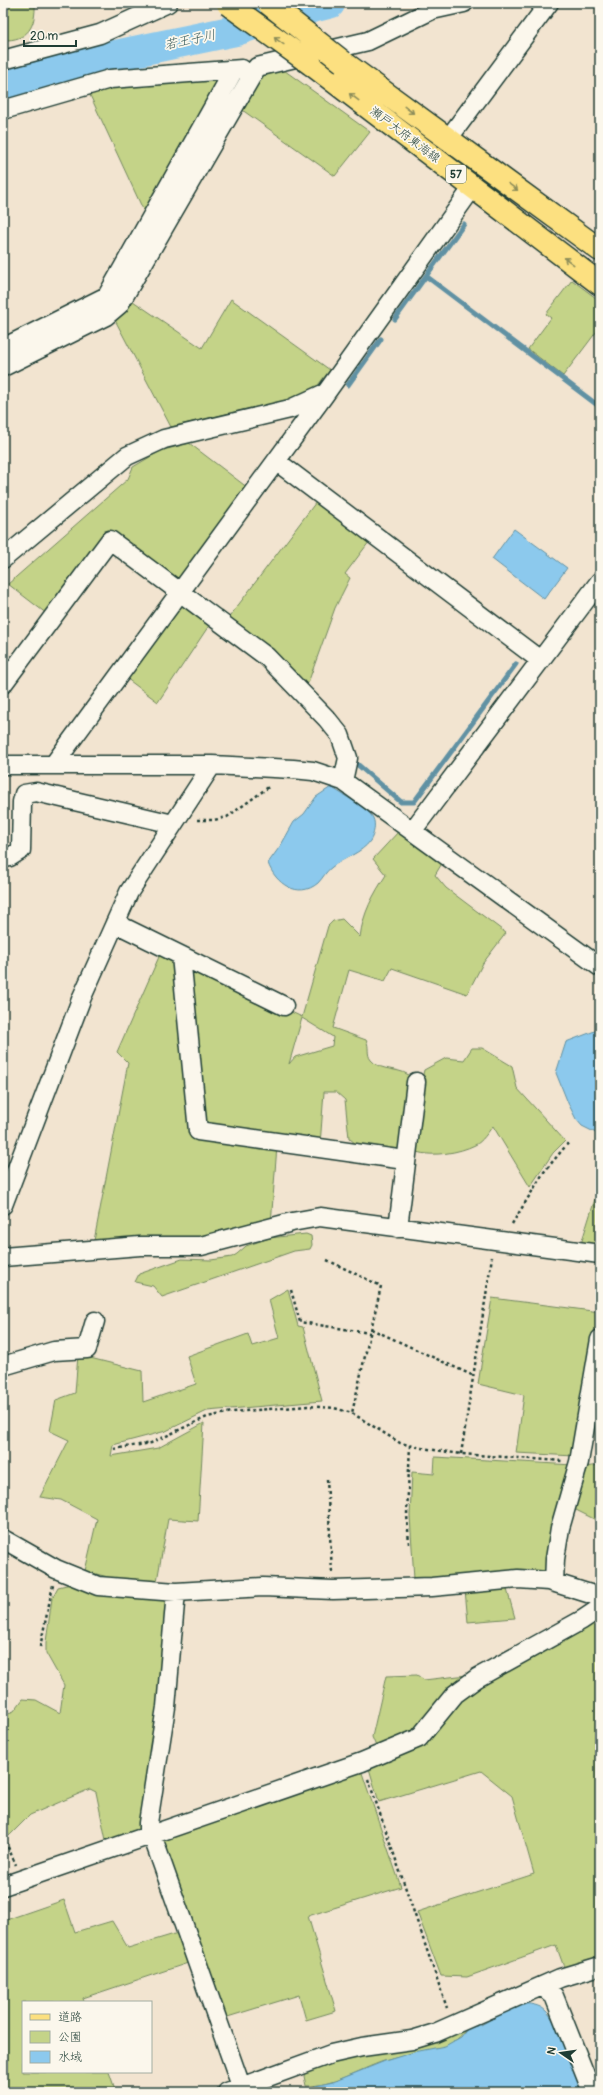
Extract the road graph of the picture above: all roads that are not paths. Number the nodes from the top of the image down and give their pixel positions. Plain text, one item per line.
1 (168, 3) edge
2 (228, 3) edge
3 (268, 3) edge
4 (464, 3) edge
5 (549, 3) edge
6 (437, 7) edge
7 (3, 48) edge
8 (38, 52) junction
9 (3, 60) edge
10 (257, 67) junction
11 (234, 70) junction
12 (3, 110) edge
13 (448, 139) junction
14 (473, 187) junction
15 (600, 250) edge
16 (600, 284) edge
17 (3, 348) edge
18 (3, 367) edge
19 (326, 392) junction
20 (276, 461) junction
21 (4, 554) edge
22 (600, 581) edge
23 (180, 592) junction
24 (594, 600) edge
25 (540, 660) junction
26 (3, 684) edge
27 (54, 764) junction
28 (3, 765) edge
29 (212, 765) junction
30 (344, 781) junction
31 (174, 822) junction
32 (413, 830) junction
33 (3, 858) edge
34 (115, 923) junction
35 (181, 956) junction
36 (600, 967) edge
37 (284, 1006) dead end
38 (416, 1082) dead end
39 (406, 1160) junction
40 (3, 1205) edge
41 (398, 1228) junction
42 (600, 1254) edge
43 (3, 1257) edge
44 (95, 1321) dead end
45 (600, 1340) edge
46 (3, 1366) edge
47 (3, 1539) edge
48 (554, 1583) junction
49 (176, 1592) junction
50 (600, 1597) edge
51 (600, 1608) edge
52 (150, 1836) junction
53 (3, 1886) edge
54 (600, 1966) edge
55 (542, 1986) junction
56 (234, 2089) edge
57 (592, 2092) edge

1 - 8 street
14 -> 2 main road, 瀬戸大府東海線 / 57, bridge
3 -> 13 main road, 瀬戸大府東海線 / 57, bridge
4 - 6 street
5 - 13 street
6 - 10 street
7 - 8 street
8 - 9 street
10 - 11 street
10 - 18 street
11 - 12 street
11 - 17 street
13 -> 15 main road, 瀬戸大府東海線 / 57
16 -> 14 main road, 瀬戸大府東海線 / 57
14 - 19 street
19 - 20 street
19 - 21 street
20 - 23 street
20 - 25 street
22 - 24 street
23 - 26 street
23 - 27 street
23 - 30 street
24 - 25 street
25 - 32 street
27 - 28 street
27 - 29 street
29 - 30 street
29 - 31 street
30 - 32 street
31 - 33 street
31 - 34 street
32 - 36 street
34 - 35 street
34 - 40 street
35 - 37 street
35 - 39 street
38 - 39 street
39 - 41 street
41 - 42 street
41 - 43 street
44 - 46 street
45 - 48 street
47 - 49 street
48 - 49 street
48 - 50 street
49 - 52 street
51 - 52 street
52 - 53 street
52 - 56 street
54 - 55 street
55 - 56 street
55 - 57 street

